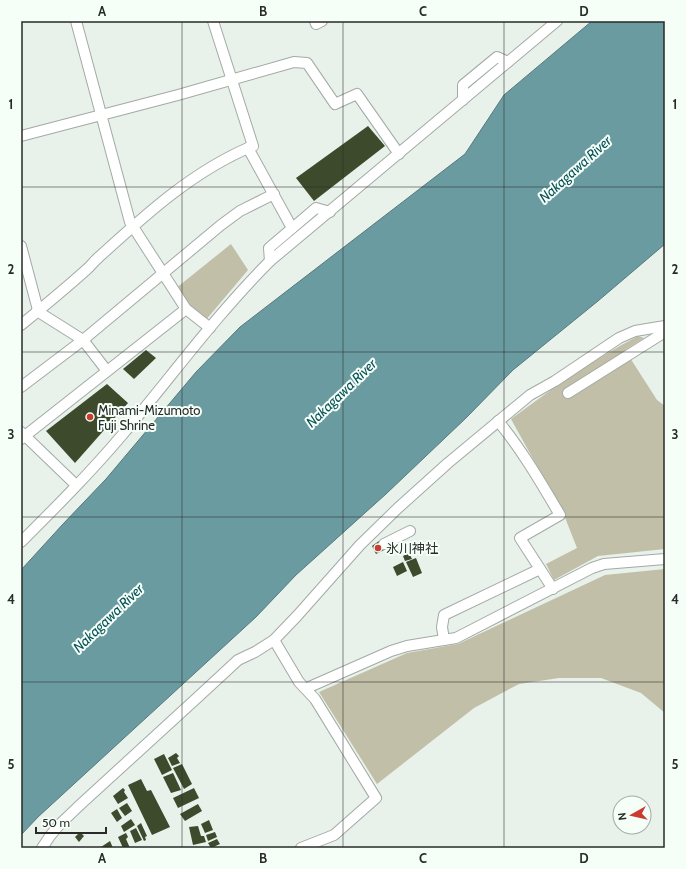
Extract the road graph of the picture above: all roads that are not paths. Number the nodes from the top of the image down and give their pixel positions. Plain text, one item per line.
1 (76, 21) edge
2 (213, 21) edge
3 (314, 21) edge
4 (322, 21) edge
5 (557, 21) edge
6 (231, 80) junction
7 (101, 115) junction
8 (21, 136) edge
9 (251, 147) junction
10 (399, 154) junction
11 (274, 194) junction
12 (330, 212) junction
13 (133, 227) junction
14 (292, 228) junction
15 (22, 251) edge
16 (270, 261) junction
17 (163, 274) junction
18 (186, 309) junction
19 (38, 311) junction
20 (21, 325) edge
21 (665, 326) edge
22 (210, 328) junction
23 (665, 332) edge
24 (83, 340) junction
25 (107, 371) junction
26 (21, 387) edge
27 (568, 394) dead end
28 (498, 421) junction
29 (22, 435) edge
30 (76, 485) junction
31 (410, 530) dead end
32 (21, 542) edge
33 (384, 544) dead end
34 (665, 559) edge
35 (540, 569) junction
36 (553, 589) junction
37 (274, 640) junction
38 (444, 640) junction
39 (307, 688) junction
40 (42, 848) edge
41 (301, 848) edge

1 - 7 street
2 - 6 street
3 - 4 street
5 - 10 street
6 - 7 street
6 - 9 street
6 - 10 street
7 - 8 street
7 - 13 street
9 - 11 street
9 - 13 street
10 - 12 street
11 - 14 street
11 - 17 street
12 - 14 street
12 - 16 street
13 - 17 street
13 - 19 street
14 - 16 street
15 - 19 street
16 - 22 street
17 - 18 street
17 - 24 street
18 - 22 street
18 - 25 street
19 - 20 street
19 - 24 street
21 - 28 street
22 - 30 street
23 - 27 street
24 - 25 street
24 - 26 street
25 - 29 street
28 - 35 street
28 - 37 street
29 - 30 street
30 - 32 street
31 - 33 street
34 - 36 street
35 - 36 street
35 - 38 street
36 - 38 street
37 - 39 street
37 - 40 street
38 - 39 street
39 - 41 street

